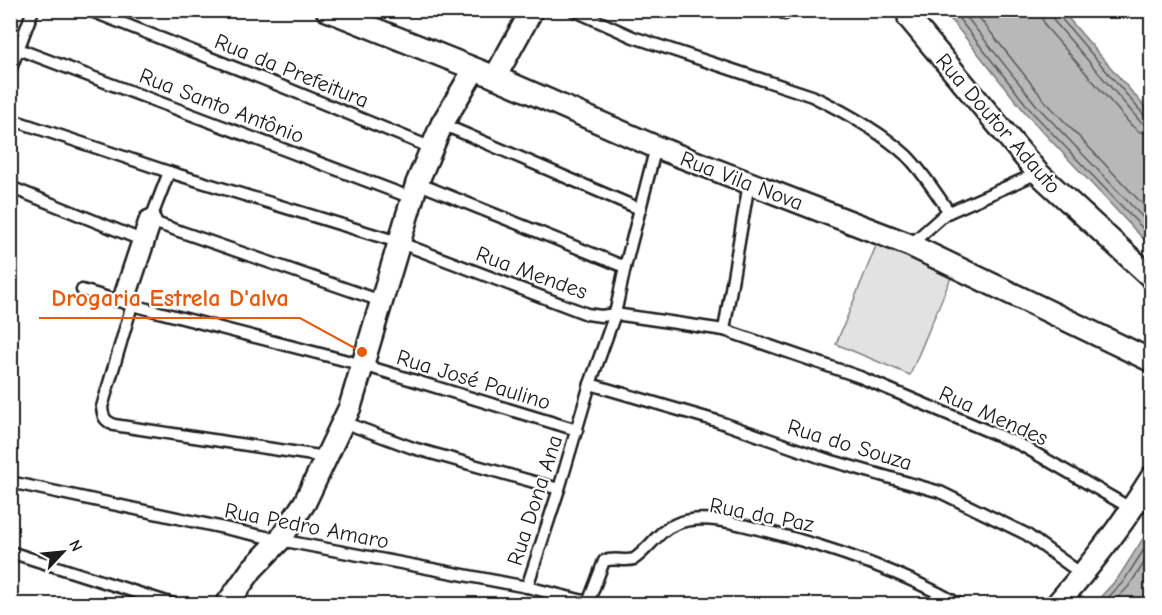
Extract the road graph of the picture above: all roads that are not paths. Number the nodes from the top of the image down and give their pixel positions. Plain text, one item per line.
1 (33, 10) edge
2 (89, 10) edge
3 (327, 10) edge
4 (532, 10) edge
5 (573, 10) edge
6 (907, 13) edge
7 (18, 49) junction
8 (474, 70) junction
9 (10, 71) edge
10 (495, 77) junction
11 (10, 119) edge
12 (442, 124) junction
13 (656, 147) junction
14 (432, 148) junction
15 (169, 172) junction
16 (1038, 173) junction
17 (749, 183) junction
18 (10, 187) edge
19 (415, 191) junction
20 (640, 209) junction
21 (949, 212) junction
22 (147, 231) junction
23 (398, 242) junction
24 (910, 245) junction
25 (625, 267) junction
26 (1152, 278) edge
27 (82, 290) dead end
28 (129, 299) junction
29 (381, 301) junction
30 (615, 314) junction
31 (724, 330) junction
32 (1152, 361) edge
33 (363, 365) junction
34 (590, 384) junction
35 (343, 422) junction
36 (577, 430) junction
37 (326, 457) junction
38 (1152, 477) edge
39 (10, 482) edge
40 (559, 489) junction
41 (1132, 509) junction
42 (280, 540) junction
43 (10, 552) edge
44 (1083, 575) junction
45 (527, 587) junction
46 (173, 604) edge
47 (227, 604) edge
48 (592, 604) edge
49 (959, 604) edge
50 (1057, 604) edge

1 - 7 lane
2 - 14 lane, Rua da Prefeitura
3 - 8 street, Rua Vila Nova
4 - 10 street
5 - 21 lane
6 - 16 street, Rua Doutor Adauto
7 - 9 lane
7 - 19 lane, Rua Santo Antônio
8 - 10 street, Rua Vila Nova
8 - 12 street
10 - 13 street, Rua Vila Nova
11 - 15 lane, Rua Mendes
12 - 14 street
12 - 20 lane
13 - 17 street, Rua Vila Nova
13 - 20 lane, Rua Dona Ana
14 - 19 street
15 - 22 lane
15 - 23 lane, Rua Mendes
16 - 21 lane
16 - 26 street, Rua Doutor Adauto
17 - 24 street, Rua Vila Nova
17 - 31 lane
18 - 22 lane
19 - 23 street
19 - 25 lane, Rua Santo Antônio
20 - 25 lane, Rua Dona Ana
21 - 24 lane
22 - 28 street
22 - 29 lane
23 - 29 street
23 - 30 lane, Rua Mendes
24 - 32 street, Rua Vila Nova
25 - 30 lane, Rua Dona Ana
27 - 28 lane, Rua José Paulino
28 - 33 lane, Rua José Paulino
28 - 37 lane
29 - 33 street
30 - 31 lane, Rua Mendes
30 - 34 lane, Rua Dona Ana
31 - 41 lane, Rua Mendes
33 - 35 street
33 - 36 lane, Rua José Paulino
34 - 36 lane, Rua Dona Ana
34 - 44 lane, Rua do Souza
35 - 37 street
35 - 40 lane
36 - 40 lane, Rua Dona Ana
37 - 42 street
38 - 41 street
39 - 42 lane, Rua Pedro Amaro
40 - 45 lane, Rua Dona Ana
41 - 44 street
42 - 45 lane, Rua Pedro Amaro
42 - 47 street
43 - 46 lane
44 - 50 street
45 - 48 lane, Rua Pedro Amaro
48 - 49 lane, Rua da Paz

